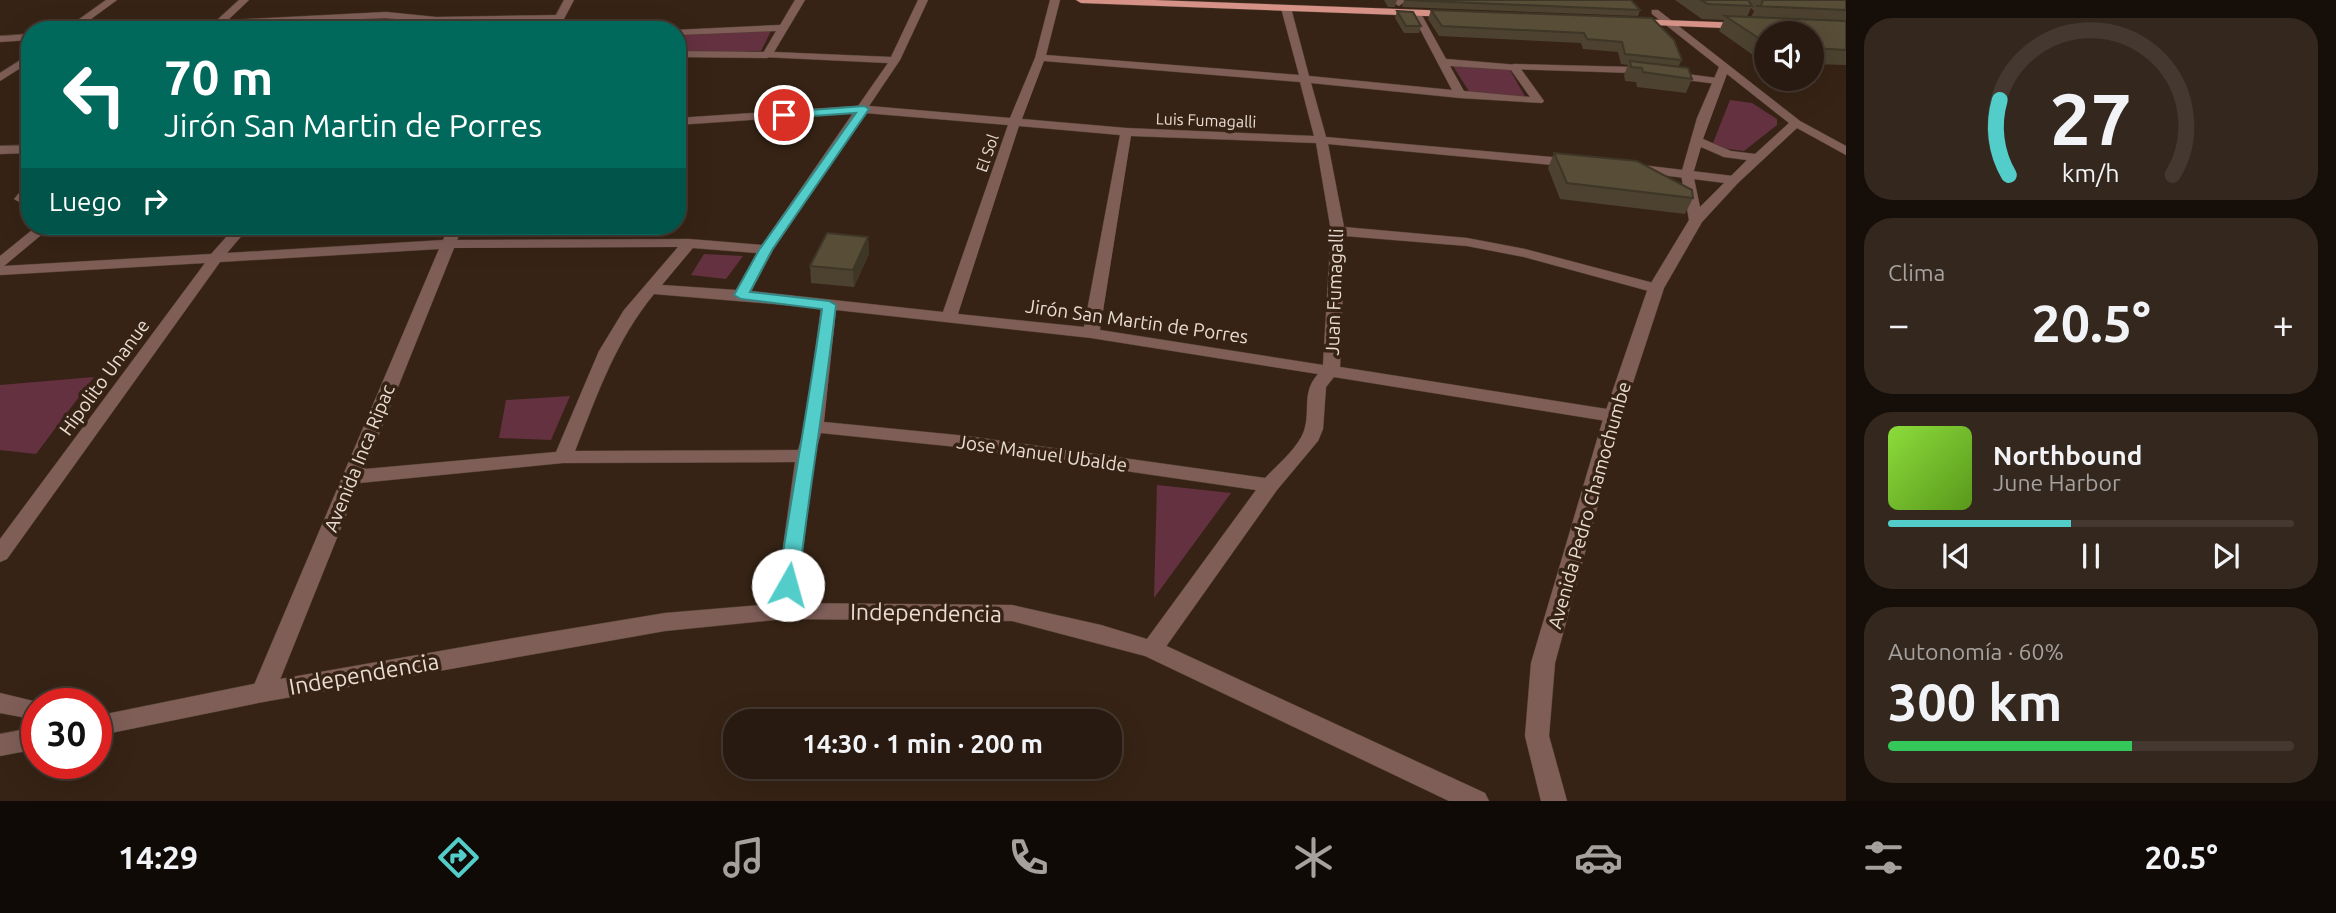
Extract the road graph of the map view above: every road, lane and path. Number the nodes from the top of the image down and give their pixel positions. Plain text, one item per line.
1 (112, 0) edge
2 (244, 0) edge
3 (569, 0) edge
4 (800, 0) edge
5 (923, 0) edge
6 (1055, 0) edge
7 (1081, 0) edge
8 (1324, 0) edge
9 (1401, 1) edge
10 (1455, 5) edge
11 (1286, 8) junction
12 (1416, 12) junction
13 (1632, 12) edge
14 (1655, 12) junction
15 (1469, 14) edge
16 (559, 18) junction
17 (309, 19) junction
18 (436, 20) joint
19 (82, 21) edge
20 (221, 21) edge
21 (282, 21) edge
22 (307, 21) edge
23 (558, 21) edge
24 (1625, 21) edge
25 (1668, 23) junction
26 (783, 28) junction
27 (686, 32) edge
28 (21, 38) edge
29 (0, 39) edge
30 (686, 54) edge
31 (767, 55) junction
32 (1040, 58) junction
33 (895, 60) junction
34 (1444, 62) junction
35 (21, 63) edge
36 (1514, 67) junction
37 (1724, 67) junction
38 (0, 78) edge
39 (1307, 81) junction
40 (1717, 81) junction
41 (1460, 95) junction
42 (864, 109) junction
43 (686, 121) edge
44 (1796, 123) junction
45 (1014, 124) junction
46 (1126, 132) junction
47 (1321, 140) junction
48 (1698, 141) junction
49 (21, 149) edge
50 (0, 150) edge
51 (1846, 151) edge
52 (1759, 158) junction
53 (1593, 164) edge
54 (1620, 167) edge
55 (1687, 174) junction
56 (1733, 180) junction
57 (1696, 220) junction
58 (1338, 231) junction
59 (35, 235) edge
60 (236, 235) edge
61 (452, 235) edge
62 (689, 243) junction
63 (447, 244) junction
64 (766, 250) junction
65 (218, 258) junction
66 (0, 263) edge
67 (0, 271) edge
68 (1656, 288) junction
69 (652, 289) junction
70 (741, 295) junction
71 (829, 305) junction
72 (949, 317) junction
73 (1091, 333) junction
74 (1331, 370) junction
75 (1614, 416) junction
76 (814, 427) junction
77 (805, 456) junction
78 (563, 457) junction
79 (351, 477) junction
80 (1270, 485) junction
81 (0, 554) edge
82 (785, 611) junction
83 (1152, 649) junction
84 (263, 692) junction
85 (0, 703) edge
86 (21, 707) edge
87 (112, 722) edge
88 (21, 741) edge
89 (0, 745) edge
90 (1476, 801) edge
91 (1554, 801) edge

1 - 19 street
2 - 20 street
3 - 16 street
4 - 26 street
5 - 33 street
6 - 32 street, El Sol
7 - 11 main road
8 - 9 main road
9 - 10 main road
11 - 12 main road
11 - 39 street, Juan Fumagalli
12 - 15 main road
12 - 34 street
13 - 14 main road
14 - 25 street
14 - 25 main road
16 - 18 street
16 - 23 street
17 - 18 street
17 - 21 street
17 - 22 street
24 - 25 main road
25 - 37 street
26 - 27 street
26 - 31 street
28 - 29 street
30 - 31 street
31 - 33 street
32 - 39 street
32 - 45 street, El Sol
33 - 42 street
34 - 36 street
34 - 41 street
35 - 38 street
36 - 40 street
36 - 41 street
37 - 40 street
37 - 44 street
39 - 41 street
39 - 47 street, Juan Fumagalli
40 - 48 street
42 - 43 street, Luis Fumagalli
42 - 45 street, Luis Fumagalli
42 - 64 street
44 - 51 street
44 - 52 street, Avenida Pedro Chamochumbe
45 - 46 street, Luis Fumagalli
45 - 72 street, El Sol
46 - 47 street, Luis Fumagalli
46 - 73 street
47 - 53 street, Luis Fumagalli
47 - 58 street, Juan Fumagalli
48 - 52 street
48 - 55 street
49 - 50 street
52 - 56 street, Avenida Pedro Chamochumbe
54 - 55 street
55 - 56 street
55 - 57 street
56 - 57 street, Avenida Pedro Chamochumbe
57 - 68 street, Avenida Pedro Chamochumbe
58 - 68 street
58 - 74 street, Juan Fumagalli
59 - 66 street
60 - 65 street, Hipolito Unanue
61 - 63 street, Avenida Inca Ripac
62 - 63 street
62 - 64 street
62 - 69 street
63 - 65 street
63 - 79 street, Avenida Inca Ripac
64 - 70 street
65 - 67 street
65 - 81 street, Hipolito Unanue
68 - 75 street, Avenida Pedro Chamochumbe
69 - 70 street, Jirón San Martin de Porres
69 - 78 street
70 - 71 street, Jirón San Martin de Porres
71 - 72 street, Jirón San Martin de Porres
71 - 76 street
72 - 73 street, Jirón San Martin de Porres
73 - 74 street, Jirón San Martin de Porres
74 - 75 street, Jirón San Martin de Porres
74 - 80 street, Juan Fumagalli
75 - 91 street, Avenida Pedro Chamochumbe
76 - 77 street
76 - 80 street, Jose Manuel Ubalde
77 - 78 street
77 - 82 street
78 - 79 street
79 - 84 street, Avenida Inca Ripac
80 - 83 street, Juan Fumagalli
82 - 83 street, Independencia
82 - 84 street, Independencia
83 - 90 street, Independencia
84 - 87 street, Independencia
85 - 86 street
88 - 89 street

